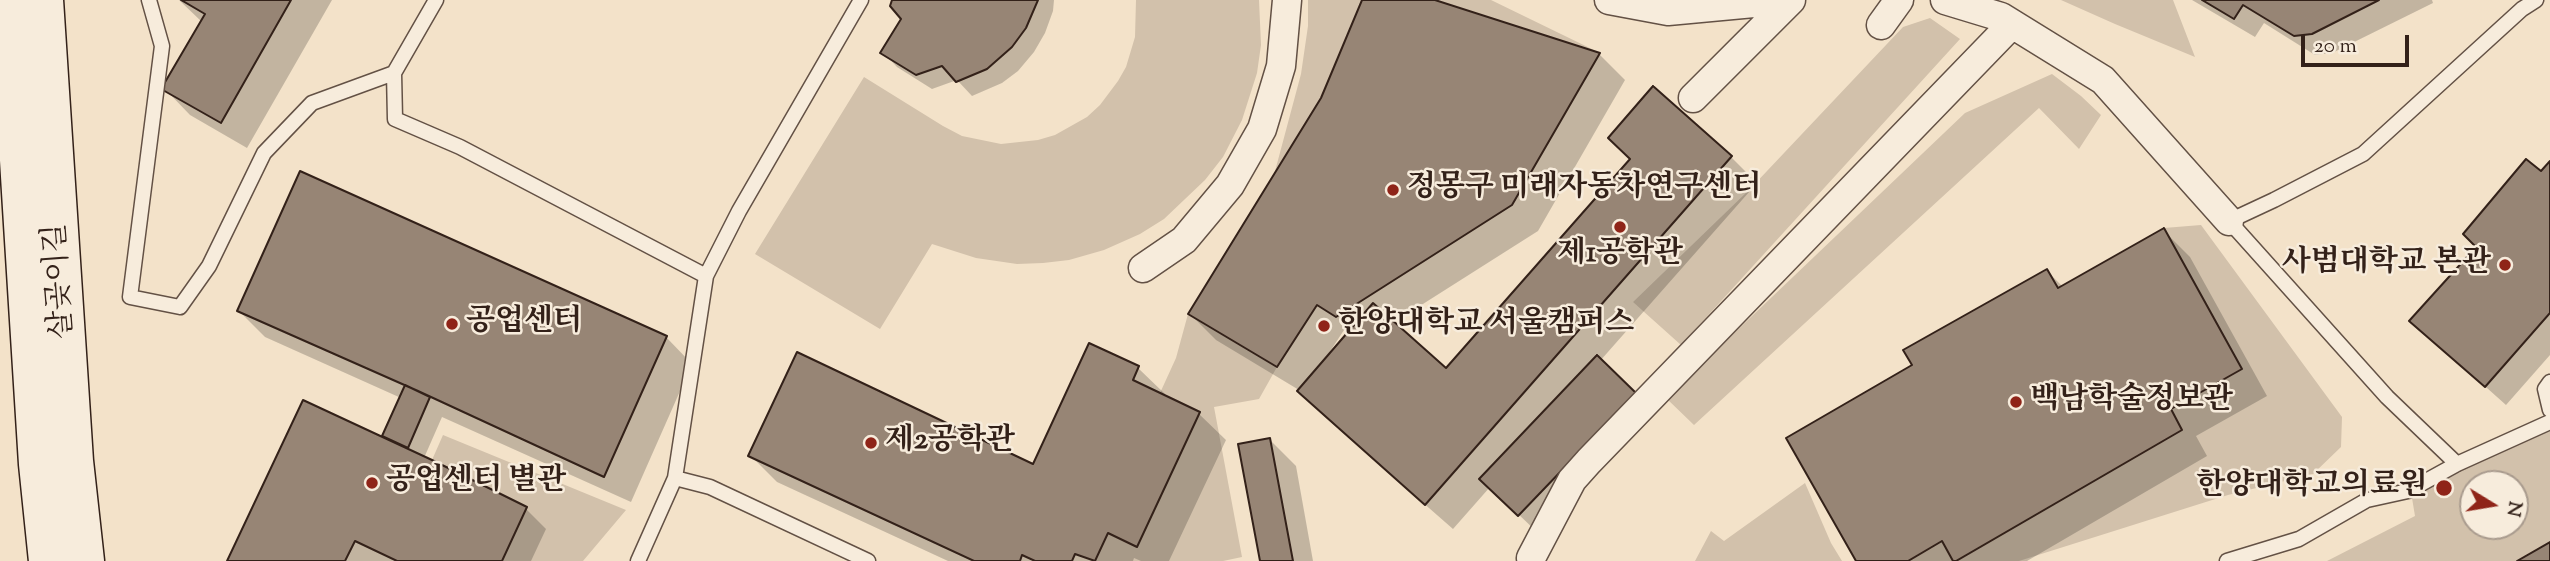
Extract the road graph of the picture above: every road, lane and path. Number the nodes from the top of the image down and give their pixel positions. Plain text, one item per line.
1 (9, 0) edge
2 (44, 0) edge
3 (149, 0) edge
4 (436, 0) edge
5 (861, 0) edge
6 (1287, 0) edge
7 (1609, 0) edge
8 (1788, 0) edge
9 (1899, 0) edge
10 (1945, 0) edge
11 (2536, 0) edge
12 (2012, 24) junction
13 (1881, 25) dead end
14 (394, 73) junction
15 (1693, 97) dead end
16 (2229, 221) junction
17 (1143, 268) dead end
18 (706, 276) junction
19 (2550, 382) edge
20 (2550, 410) edge
21 (2550, 422) edge
22 (2457, 464) junction
23 (675, 478) junction
24 (1531, 558) dead end
25 (48, 561) edge
26 (85, 561) edge
27 (638, 561) edge
28 (868, 561) edge
29 (2227, 561) edge

1 - 25 main road, 살곶이길
2 - 26 main road, 살곶이길
3 - 14 lane
4 - 14 lane
5 - 18 lane
6 - 17 street
7 - 8 street
8 - 15 street
9 - 13 street
10 - 12 street
11 - 16 lane
12 - 16 street
12 - 24 street
14 - 18 lane
16 - 22 lane
18 - 23 lane
19 - 20 lane
21 - 22 lane
22 - 29 lane
23 - 27 lane
23 - 28 lane

